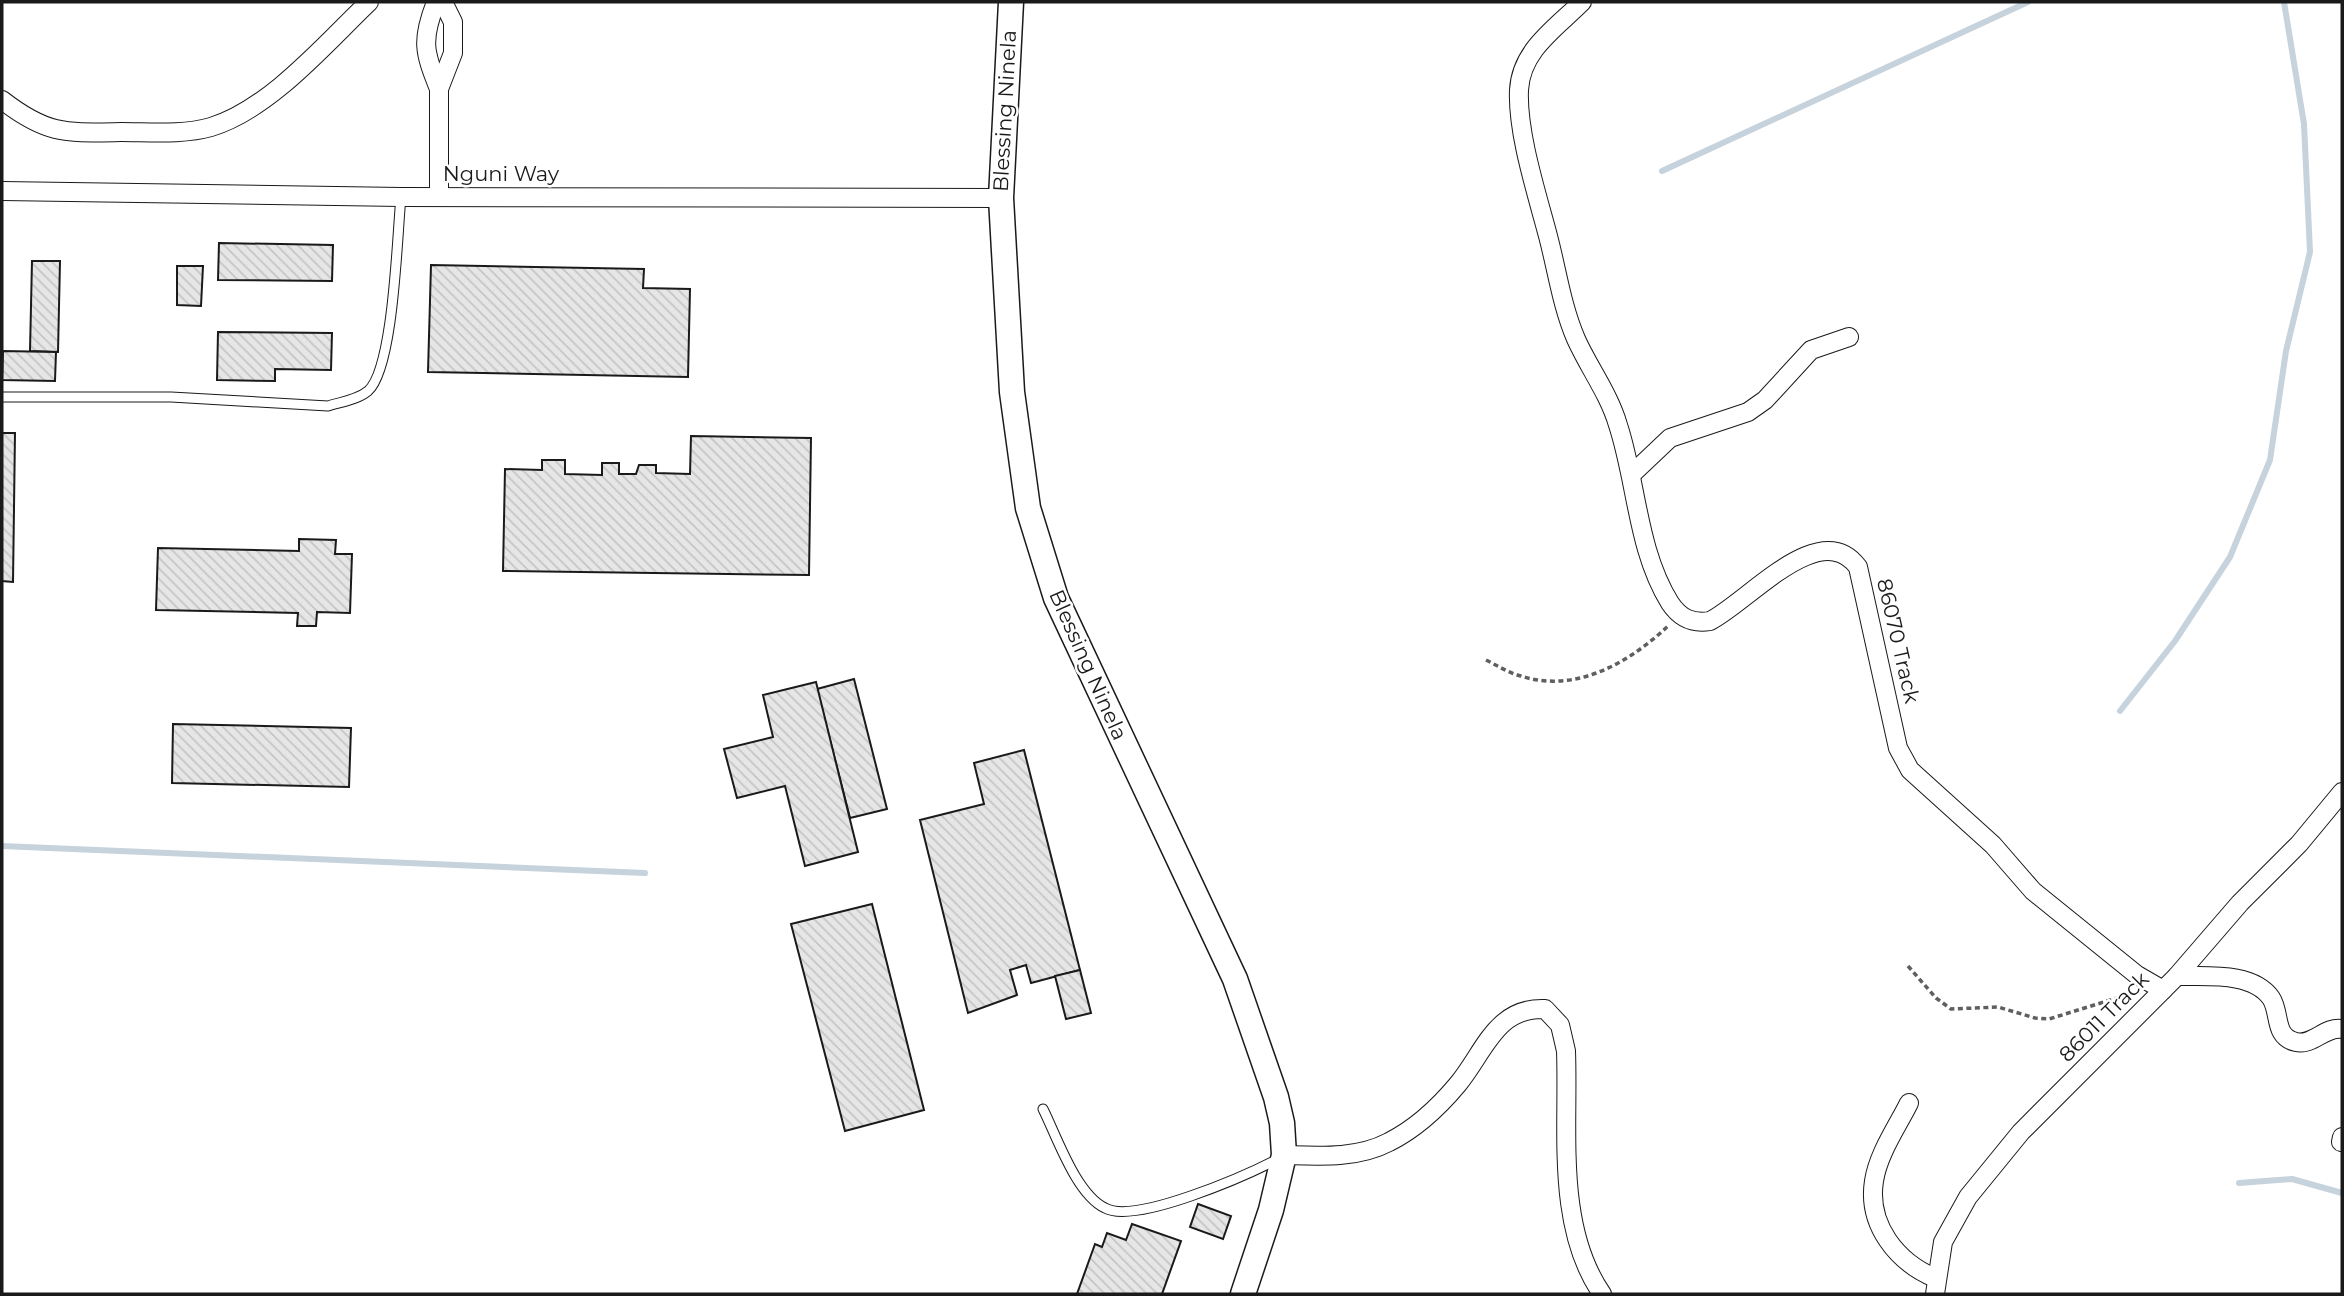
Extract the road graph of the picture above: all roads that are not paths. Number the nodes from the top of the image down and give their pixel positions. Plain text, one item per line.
1 (369, 2) edge
2 (436, 2) edge
3 (443, 2) edge
4 (1011, 2) edge
5 (1582, 2) edge
6 (439, 89) junction
7 (2, 100) edge
8 (2, 191) edge
9 (401, 197) junction
10 (439, 197) junction
11 (1001, 198) junction
12 (1849, 337) dead end
13 (2, 397) edge
14 (1632, 474) junction
15 (2342, 792) edge
16 (2178, 976) junction
17 (2163, 990) junction
18 (2342, 1029) edge
19 (1909, 1103) dead end
20 (1043, 1109) dead end
21 (1284, 1156) junction
22 (1935, 1286) edge
23 (1243, 1294) edge
24 (1602, 1294) edge

1 - 7 street
2 - 6 street
3 - 6 street
4 - 11 street, Blessing Ninela
5 - 14 street
6 - 10 street
8 - 9 street, Nguni Way
9 - 10 street, Nguni Way
9 - 13 lane
10 - 11 street, Nguni Way
11 - 21 street, Blessing Ninela
12 - 14 street
14 - 17 street, 86070 Track
15 - 16 street, 86011 Track
16 - 17 street, 86011 Track
16 - 18 street
17 - 22 street, 86011 Track
19 - 22 street
20 - 21 lane
21 - 23 street, Blessing Ninela
21 - 24 street

